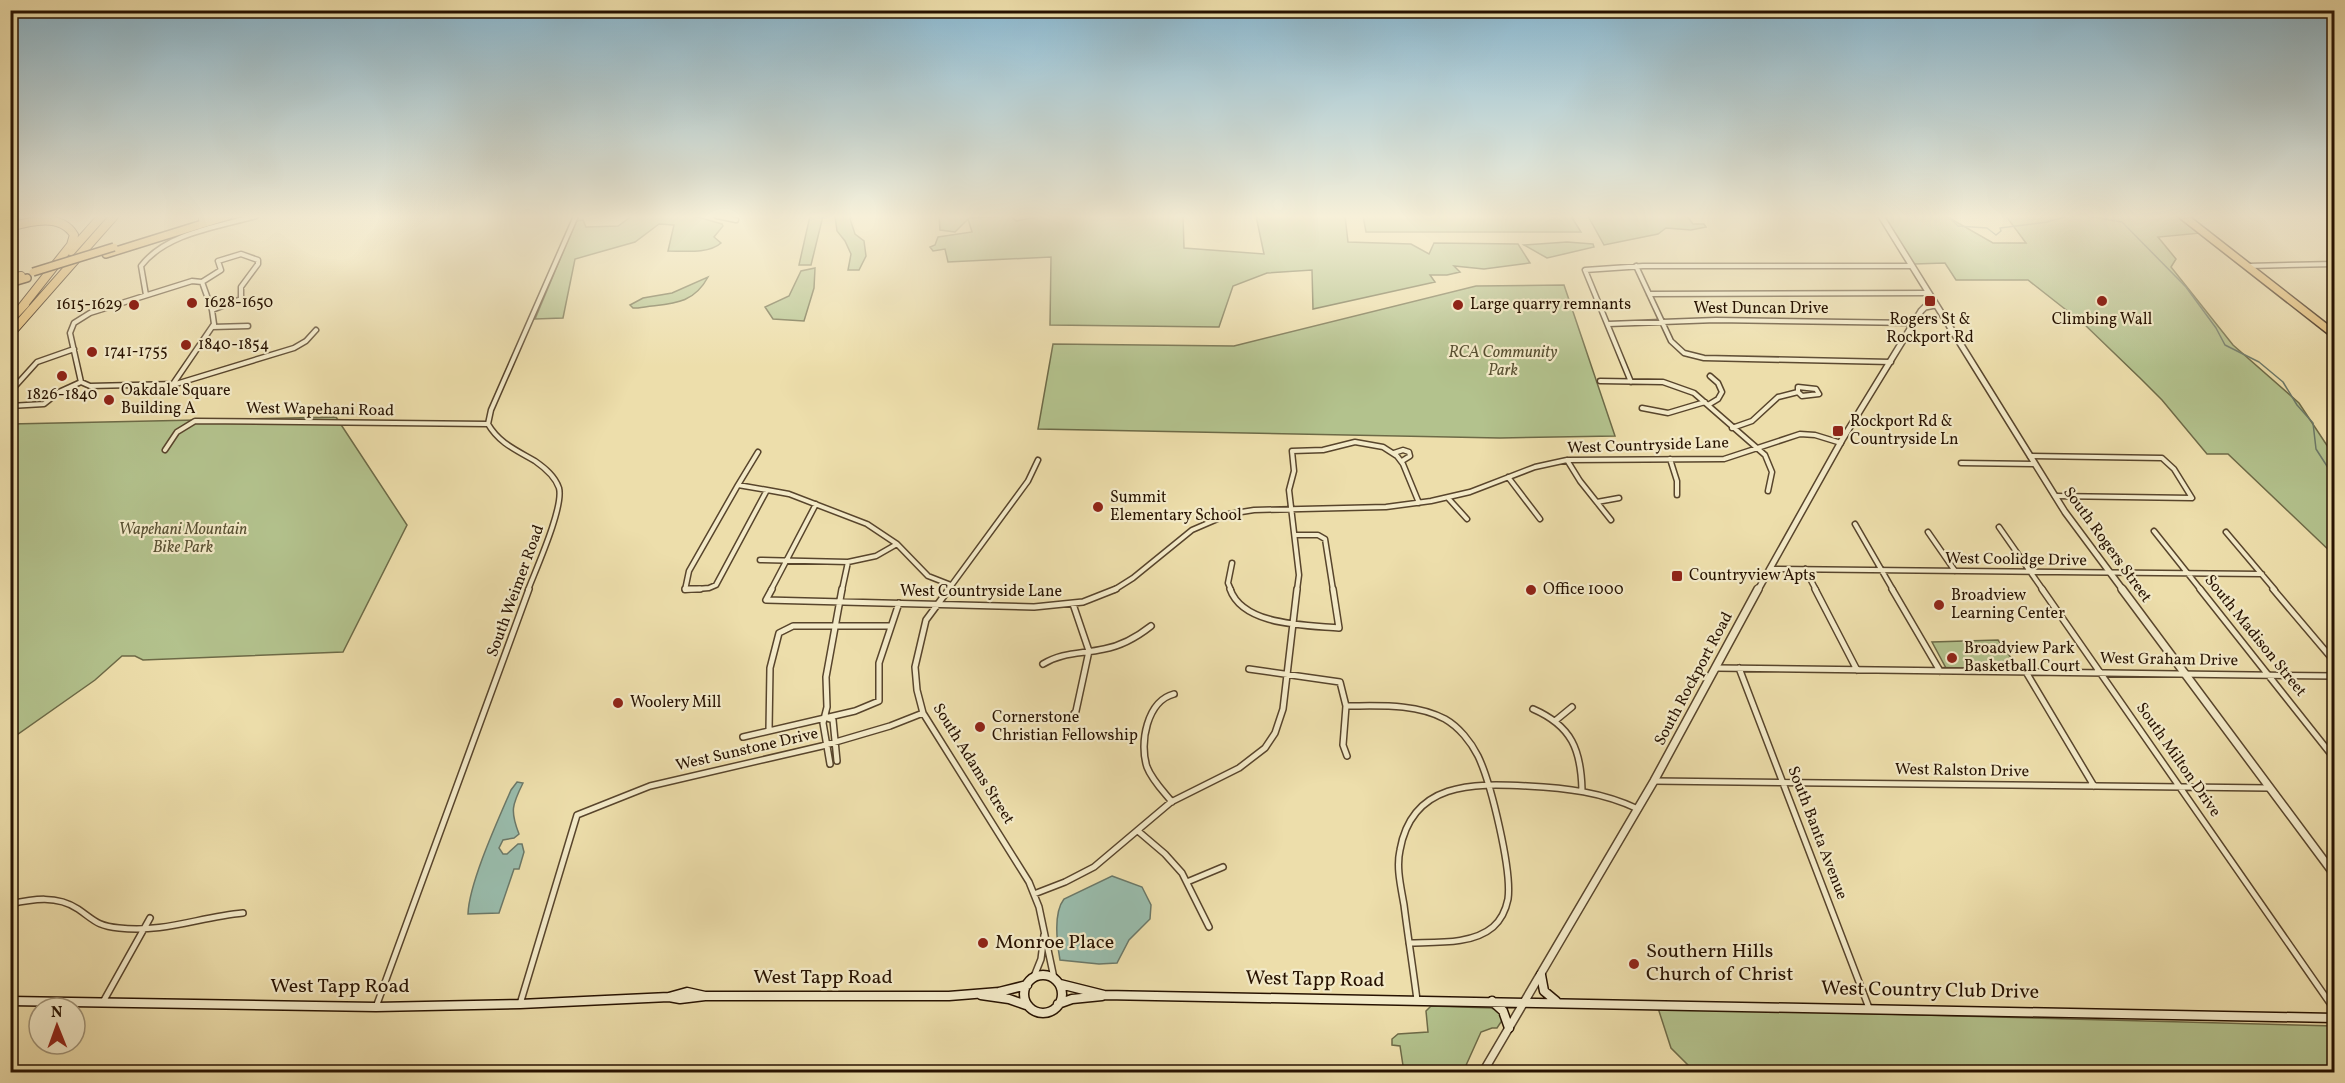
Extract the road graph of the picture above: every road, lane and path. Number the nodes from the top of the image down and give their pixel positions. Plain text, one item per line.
1 (1636, 266) edge
2 (1912, 266) edge
3 (2248, 266) edge
4 (51, 267) edge
5 (54, 267) edge
6 (58, 267) edge
7 (61, 267) edge
8 (69, 267) edge
9 (143, 267) edge
10 (220, 267) edge
11 (256, 267) edge
12 (554, 267) edge
13 (1629, 267) edge
14 (24, 277) junction
15 (10, 280) edge
16 (202, 282) junction
17 (1928, 293) junction
18 (1649, 294) junction
19 (146, 295) junction
20 (1935, 305) junction
21 (22, 307) junction
22 (212, 310) junction
23 (10, 320) edge
24 (1662, 322) junction
25 (1914, 323) junction
26 (1608, 324) junction
27 (248, 326) dead end
28 (212, 327) junction
29 (316, 330) dead end
30 (10, 334) edge
31 (2334, 334) edge
32 (74, 349) junction
33 (1891, 362) junction
34 (1710, 376) dead end
35 (1600, 381) dead end
36 (81, 382) junction
37 (1631, 382) junction
38 (172, 385) junction
39 (10, 392) edge
40 (1798, 392) junction
41 (1707, 403) junction
42 (10, 406) edge
43 (1642, 408) dead end
44 (488, 424) junction
45 (1732, 428) junction
46 (1841, 442) junction
47 (1756, 448) junction
48 (165, 450) dead end
49 (758, 452) dead end
50 (1394, 453) junction
51 (2030, 456) junction
52 (1670, 459) junction
53 (1038, 460) dead end
54 (1567, 460) junction
55 (1402, 461) junction
56 (1961, 463) dead end
57 (2035, 464) junction
58 (1509, 477) junction
59 (738, 485) junction
60 (767, 490) junction
61 (1768, 491) dead end
62 (1677, 495) dead end
63 (2055, 496) junction
64 (1448, 498) junction
65 (1618, 498) dead end
66 (1597, 502) junction
67 (1419, 503) junction
68 (816, 504) junction
69 (1291, 509) junction
70 (1467, 519) dead end
71 (1540, 519) dead end
72 (1611, 520) dead end
73 (1856, 524) dead end
74 (1999, 527) dead end
75 (2154, 531) dead end
76 (1928, 532) dead end
77 (2226, 532) dead end
78 (1295, 535) junction
79 (897, 544) junction
80 (760, 560) dead end
81 (785, 561) junction
82 (848, 562) junction
83 (1232, 563) dead end
84 (1770, 569) junction
85 (1805, 569) junction
86 (1881, 570) junction
87 (1955, 571) junction
88 (2031, 572) junction
89 (2109, 573) junction
90 (2187, 573) junction
91 (2262, 574) junction
92 (951, 585) junction
93 (840, 603) junction
94 (899, 603) junction
95 (1073, 604) junction
96 (935, 607) junction
97 (1294, 622) junction
98 (834, 626) junction
99 (890, 626) junction
100 (1151, 627) dead end
101 (1089, 651) junction
102 (2334, 661) edge
103 (1043, 664) dead end
104 (1716, 668) junction
105 (1739, 668) junction
106 (1249, 669) dead end
107 (1857, 670) junction
108 (1940, 671) junction
109 (2026, 672) junction
110 (2101, 673) junction
111 (2185, 674) junction
112 (1286, 675) junction
113 (2269, 675) junction
114 (2334, 676) edge
115 (1174, 694) dead end
116 (1346, 706) junction
117 (1572, 707) dead end
118 (1533, 710) dead end
119 (923, 712) junction
120 (827, 718) junction
121 (1069, 720) dead end
122 (1555, 721) junction
123 (769, 730) junction
124 (742, 737) dead end
125 (834, 743) junction
126 (826, 745) junction
127 (1347, 756) dead end
128 (2334, 758) edge
129 (837, 761) dead end
130 (830, 764) dead end
131 (1654, 781) junction
132 (1784, 783) junction
133 (1489, 785) junction
134 (2094, 786) junction
135 (2181, 788) junction
136 (2269, 788) junction
137 (1582, 790) junction
138 (1172, 802) junction
139 (1638, 809) junction
140 (1138, 831) junction
141 (1223, 867) dead end
142 (2334, 874) edge
143 (1187, 882) junction
144 (1034, 894) junction
145 (10, 904) edge
146 (243, 913) dead end
147 (150, 918) dead end
148 (1209, 927) dead end
149 (145, 928) junction
150 (1044, 929) junction
151 (1409, 943) junction
152 (1540, 975) junction
153 (1057, 981) junction
154 (1030, 982) junction
155 (976, 994) junction
156 (1104, 995) junction
157 (1417, 1000) junction
158 (10, 1001) edge
159 (1492, 1001) junction
160 (103, 1002) junction
161 (1525, 1002) junction
162 (1558, 1002) junction
163 (520, 1004) junction
164 (1058, 1004) junction
165 (1026, 1005) junction
166 (376, 1006) junction
167 (1869, 1008) junction
168 (2334, 1009) edge
169 (2334, 1018) edge
170 (1509, 1028) junction
171 (1483, 1072) edge

1 - 18 street
2 - 17 street, South Rogers Street
3 - 31 main road
4 - 14 main road, bridge
5 - 21 highway
6 - 21 highway
7 - 14 main road, bridge
8 - 30 highway
9 - 19 street
10 - 16 street
11 - 22 street
12 - 44 street
13 - 26 street
14 - 15 highway
16 - 19 street
16 - 22 street
17 - 18 street
17 - 20 street, South Rogers Street
18 - 24 street
19 - 32 street
20 - 25 street, South Rockport Road
20 - 51 street, South Rogers Street
21 - 23 highway
22 - 28 street
24 - 25 street, West Duncan Drive
24 - 26 street, West Duncan Drive
24 - 33 street
25 - 33 street, South Rockport Road
26 - 37 street
27 - 28 street
28 - 38 street
29 - 38 street
32 - 36 street
32 - 39 street
33 - 46 street, South Rockport Road
34 - 41 street
35 - 37 street
36 - 38 street
36 - 42 street
37 - 41 street
40 - 40 street
40 - 45 street
41 - 43 street
41 - 45 street
44 - 48 street, West Wapehani Road
44 - 166 street, South Weimer Road
45 - 47 street
46 - 47 street, West Countryside Lane
46 - 84 street, South Rockport Road
47 - 52 street, West Countryside Lane
47 - 61 street
49 - 59 street
50 - 55 street
50 - 55 street
50 - 69 street
51 - 57 street, South Rogers Street
51 - 63 street
52 - 54 street, West Countryside Lane
52 - 62 street
53 - 92 street, South Adams Street
54 - 58 street, West Countryside Lane
54 - 66 street
55 - 67 street
56 - 57 street
57 - 63 street, South Rogers Street
58 - 64 street, West Countryside Lane
58 - 71 street
59 - 60 street
59 - 60 street
60 - 68 street
63 - 89 street, South Rogers Street
64 - 67 street, West Countryside Lane
64 - 70 street
65 - 66 street
66 - 72 street
67 - 69 street, West Countryside Lane
68 - 79 street
68 - 81 street
69 - 78 street
69 - 95 street, West Countryside Lane
73 - 86 street
74 - 88 street, South Milton Drive
75 - 90 street, South Madison Street
76 - 87 street
77 - 91 street
78 - 97 street
78 - 97 street
79 - 82 street
79 - 92 street
80 - 81 street
81 - 82 street
81 - 93 street, West Countryside Lane
82 - 93 street
83 - 97 street
84 - 85 street, West Coolidge Drive
84 - 104 street, South Rockport Road
85 - 86 street, West Coolidge Drive
85 - 107 street
86 - 87 street, West Coolidge Drive
86 - 108 street
87 - 88 street, West Coolidge Drive
88 - 89 street, West Coolidge Drive
88 - 110 street, South Milton Drive
89 - 90 street, West Coolidge Drive
89 - 111 street, South Rogers Street
90 - 91 street, West Coolidge Drive
90 - 113 street, South Madison Street
91 - 102 street
92 - 96 street, South Adams Street
93 - 94 street, West Countryside Lane
93 - 98 street
94 - 96 street, West Countryside Lane
94 - 99 street
95 - 96 street, West Countryside Lane
95 - 101 street
96 - 119 street, South Adams Street
97 - 112 street
98 - 99 street
98 - 120 street
98 - 123 street
99 - 120 street
100 - 101 street
101 - 103 street
101 - 121 street
104 - 105 street, West Graham Drive
104 - 131 street, South Rockport Road
105 - 107 street, West Graham Drive
105 - 132 street, South Banta Avenue
106 - 112 street
107 - 108 street, West Graham Drive
108 - 109 street, West Graham Drive
109 - 110 street, West Graham Drive
109 - 134 street
110 - 111 street, West Graham Drive
110 - 135 street, South Milton Drive
111 - 113 street, West Graham Drive
111 - 136 street, South Rogers Street
112 - 116 street
112 - 138 street
113 - 114 street, West Graham Drive
113 - 128 street, South Madison Street
115 - 138 street
116 - 127 street
116 - 133 street
117 - 122 street
118 - 122 street
119 - 125 street, West Sunstone Drive
119 - 144 street, South Adams Street
120 - 123 street
120 - 125 street
120 - 126 street
122 - 137 street
123 - 124 street
125 - 126 street, West Sunstone Drive
125 - 129 street
126 - 130 street
126 - 163 street, West Sunstone Drive
131 - 132 street, West Ralston Drive
131 - 139 street, South Rockport Road
132 - 134 street, West Ralston Drive
132 - 167 street, South Banta Avenue
133 - 137 street
133 - 151 street
133 - 151 street
134 - 135 street, West Ralston Drive
135 - 136 street, West Ralston Drive
135 - 168 street, South Milton Drive
136 - 142 street, South Rogers Street
137 - 139 street
138 - 140 street
139 - 152 street, South Rockport Road
140 - 143 street
140 - 144 street
141 - 143 street
143 - 148 street
144 - 150 street, South Adams Street
145 - 149 street
146 - 149 street
147 - 149 street
149 - 160 street
150 - 153 street, South Adams Street
150 - 154 street, South Adams Street
151 - 157 street
152 - 161 street, South Rockport Road
152 - 162 main road
153 - 154 main road, West Tapp Road
153 - 156 main road, West Tapp Road
153 - 164 main road
154 - 155 main road, West Tapp Road
154 - 165 main road
155 - 163 main road, West Tapp Road
155 - 165 main road, West Tapp Road
156 - 157 main road, West Tapp Road
156 - 164 main road, West Tapp Road
157 - 159 main road, West Tapp Road
158 - 160 main road, West Tapp Road
159 - 161 main road, West Tapp Road
159 - 170 main road
160 - 166 main road, West Tapp Road
161 - 162 main road, West Country Club Drive
161 - 170 street, South Rockport Road
162 - 167 main road, West Country Club Drive
163 - 166 main road, West Tapp Road
164 - 165 main road, West Tapp Road
167 - 169 main road, West Country Club Drive
170 - 171 street, South Rockport Road

